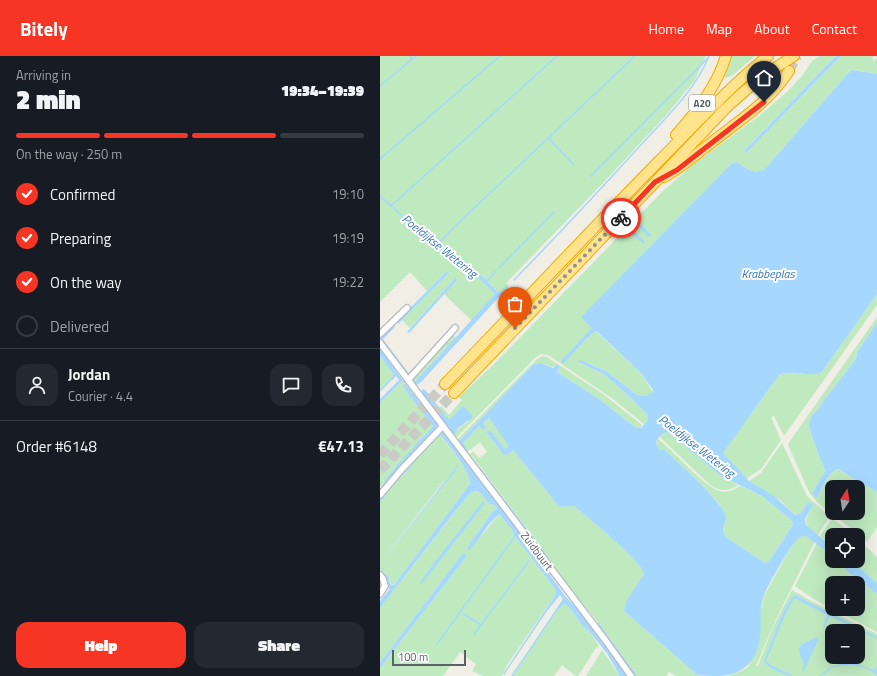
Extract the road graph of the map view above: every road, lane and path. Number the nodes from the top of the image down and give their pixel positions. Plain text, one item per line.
1 (726, 56) edge
2 (768, 56) edge
3 (794, 56) edge
4 (789, 71) tunnel mouth
5 (655, 182) junction
6 (626, 194) junction
7 (407, 308) dead end
8 (455, 328) dead end
9 (380, 334) edge
10 (380, 343) edge
11 (408, 380) junction
12 (446, 384) tunnel mouth
13 (454, 393) tunnel mouth
14 (443, 426) junction
15 (380, 495) edge
16 (380, 576) edge
17 (380, 594) edge
18 (631, 676) edge

1 - 6 highway, A20
2 - 6 highway
3 - 5 highway
4 - 5 highway
5 - 13 highway
6 - 12 highway
7 - 9 street
8 - 11 street
10 - 11 street, Zuidbuurt
11 - 14 street, Zuidbuurt
14 - 15 street
14 - 18 street, Zuidbuurt
16 - 17 street

